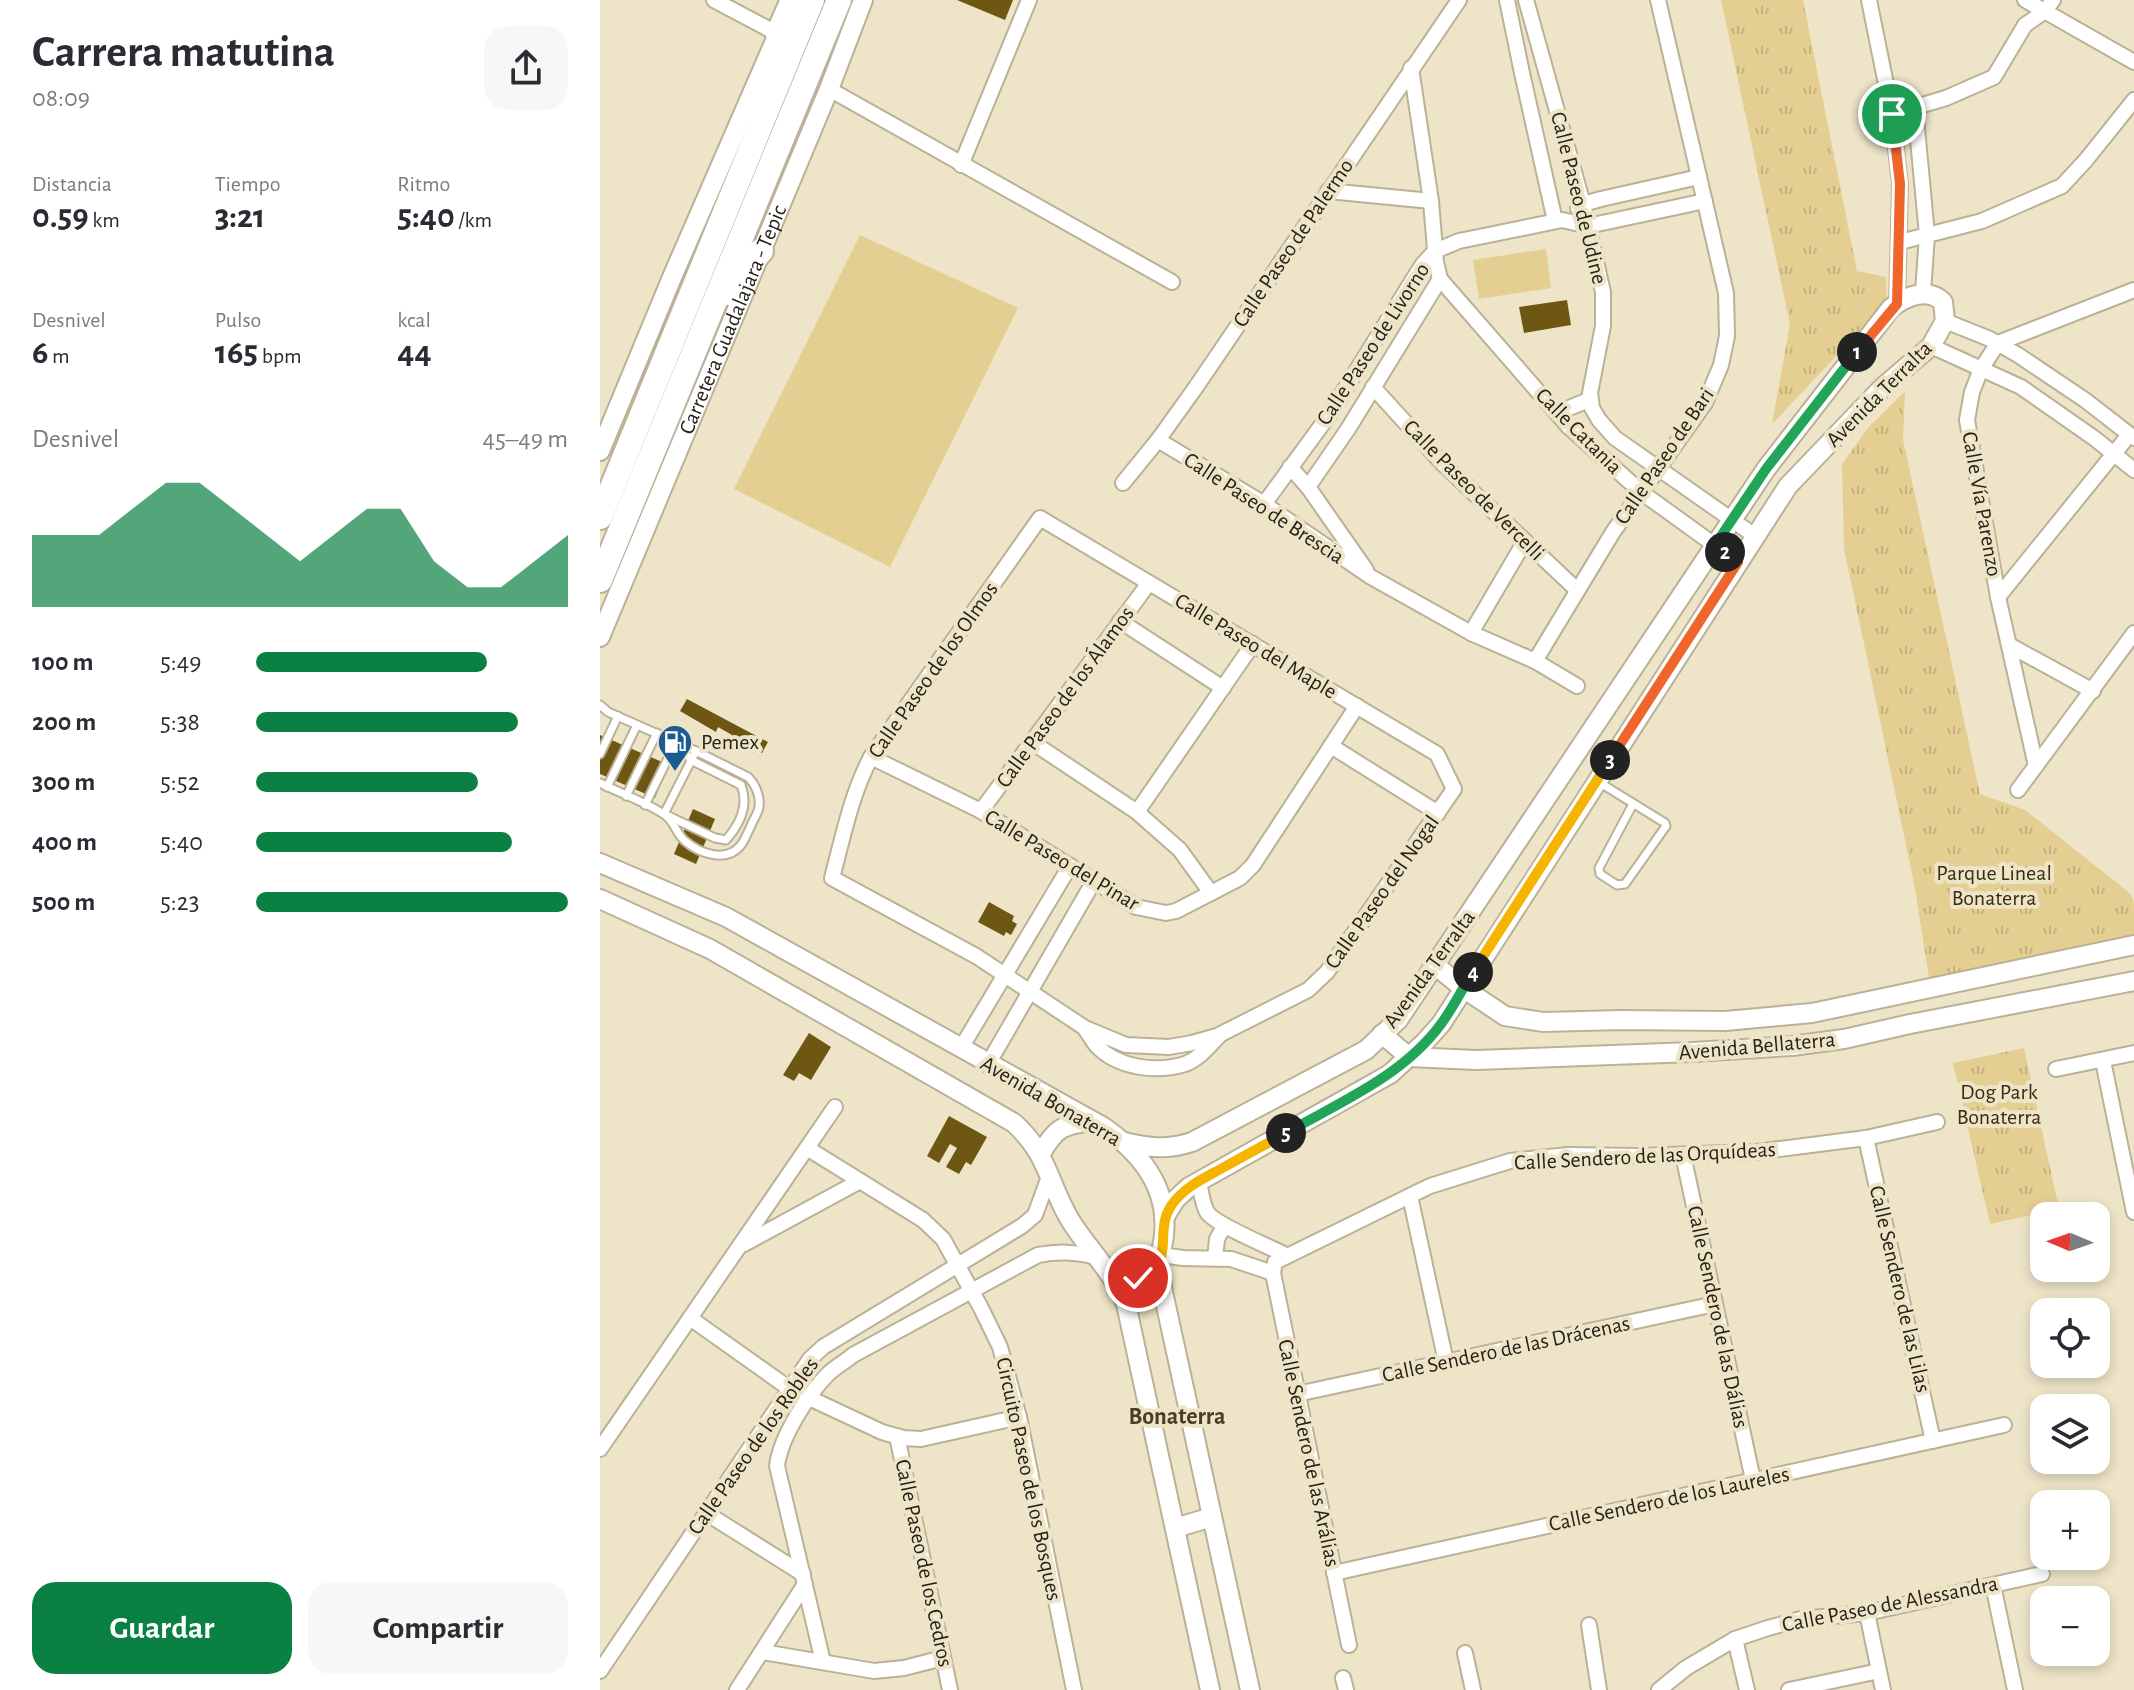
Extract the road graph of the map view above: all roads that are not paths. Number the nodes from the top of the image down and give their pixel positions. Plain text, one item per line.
1 (714, 0) edge
2 (793, 0) edge
3 (812, 0) edge
4 (839, 0) edge
5 (863, 0) edge
6 (1029, 0) edge
7 (1459, 0) edge
8 (1507, 0) edge
9 (1526, 0) edge
10 (1658, 0) edge
11 (1869, 0) edge
12 (2024, 0) edge
13 (2049, 6) edge
14 (2025, 25) junction
15 (778, 34) junction
16 (2134, 62) edge
17 (1411, 68) junction
18 (829, 89) junction
19 (2134, 100) edge
20 (1915, 107) junction
21 (1892, 114) junction
22 (961, 165) junction
23 (1699, 177) junction
24 (1328, 191) junction
25 (1431, 201) junction
26 (1705, 201) junction
27 (1583, 204) junction
28 (1559, 221) junction
29 (1588, 226) junction
30 (1927, 235) junction
31 (1900, 242) junction
32 (761, 251) junction
33 (1435, 251) junction
34 (1440, 279) junction
35 (1172, 282) dead end
36 (2134, 290) edge
37 (1923, 293) junction
38 (1897, 304) junction
39 (1945, 321) junction
40 (1998, 343) junction
41 (1931, 346) junction
42 (1981, 369) junction
43 (1373, 387) junction
44 (1591, 399) junction
45 (673, 402) junction
46 (1557, 413) junction
47 (2132, 437) edge
48 (1158, 440) junction
49 (600, 451) edge
50 (2114, 453) junction
51 (1290, 467) junction
52 (1658, 468) junction
53 (2134, 470) edge
54 (1123, 483) dead end
55 (1308, 487) junction
56 (1641, 492) junction
57 (1264, 504) junction
58 (600, 517) edge
59 (1040, 518) joint
60 (1732, 520) junction
61 (1755, 536) junction
62 (1525, 541) junction
63 (1715, 545) junction
64 (1738, 562) junction
65 (1371, 577) junction
66 (600, 580) edge
67 (1149, 583) junction
68 (1577, 590) junction
69 (1998, 597) junction
70 (1120, 621) junction
71 (1471, 633) junction
72 (2134, 633) edge
73 (600, 637) edge
74 (1253, 644) junction
75 (2009, 645) junction
76 (1535, 661) junction
77 (1577, 686) dead end
78 (1223, 688) junction
79 (2093, 691) junction
80 (600, 705) edge
81 (1357, 706) junction
82 (618, 716) junction
83 (637, 725) junction
84 (657, 733) junction
85 (676, 742) junction
86 (1032, 742) junction
87 (1331, 746) junction
88 (696, 751) junction
89 (600, 754) edge
90 (871, 757) junction
91 (691, 760) junction
92 (2036, 766) junction
93 (1597, 781) junction
94 (604, 785) edge
95 (1454, 789) joint
96 (2018, 790) dead end
97 (626, 796) junction
98 (1633, 804) junction
99 (645, 805) junction
100 (981, 811) junction
101 (1137, 812) junction
102 (1438, 813) junction
103 (664, 814) junction
104 (601, 865) edge
105 (1070, 866) junction
106 (832, 878) joint
107 (1094, 881) junction
108 (1211, 893) junction
109 (600, 899) edge
110 (726, 917) junction
111 (2134, 945) edge
112 (710, 949) junction
113 (1435, 965) junction
114 (1005, 975) junction
115 (2134, 981) edge
116 (1463, 988) junction
117 (1030, 992) junction
118 (1085, 1028) junction
119 (1382, 1034) junction
120 (1221, 1035) junction
121 (961, 1048) junction
122 (2134, 1053) edge
123 (1409, 1057) junction
124 (2103, 1061) junction
125 (988, 1064) junction
126 (2056, 1069) dead end
127 (835, 1107) dead end
128 (1091, 1121) junction
129 (1937, 1122) dead end
130 (1866, 1138) junction
131 (1124, 1142) junction
132 (807, 1148) junction
133 (1041, 1153) junction
134 (1683, 1155) junction
135 (1050, 1174) junction
136 (860, 1181) junction
137 (1199, 1181) junction
138 (1410, 1196) junction
139 (2134, 1212) edge
140 (1164, 1218) junction
141 (1224, 1226) junction
142 (739, 1247) junction
143 (1096, 1257) junction
144 (1215, 1258) junction
145 (1160, 1260) junction
146 (1278, 1263) junction
147 (958, 1266) junction
148 (1115, 1280) junction
149 (972, 1291) junction
150 (1715, 1304) junction
151 (690, 1318) junction
152 (1446, 1362) junction
153 (790, 1389) junction
154 (1297, 1394) junction
155 (810, 1398) junction
156 (1019, 1417) junction
157 (2004, 1425) dead end
158 (897, 1436) junction
159 (1933, 1441) junction
160 (600, 1449) edge
161 (1753, 1480) junction
162 (706, 1513) junction
163 (1212, 1517) junction
164 (1175, 1528) junction
165 (1334, 1573) junction
166 (2042, 1574) dead end
167 (804, 1579) junction
168 (1993, 1585) junction
169 (1867, 1613) junction
170 (1589, 1625) dead end
171 (1735, 1639) junction
172 (1349, 1645) dead end
173 (763, 1652) junction
174 (1465, 1653) dead end
175 (943, 1658) junction
176 (823, 1662) junction
177 (602, 1665) edge
178 (1879, 1671) junction
179 (737, 1690) edge
180 (950, 1690) edge
181 (1074, 1690) edge
182 (1210, 1690) edge
183 (1250, 1690) edge
184 (1473, 1690) edge
185 (1599, 1690) edge
186 (1659, 1690) edge
187 (1747, 1690) edge
188 (1789, 1690) edge
189 (1883, 1690) edge
190 (2015, 1690) edge

1 - 15 street
2 - 15 highway
3 - 58 highway
4 - 45 highway
5 - 18 street, Carretera Guadalajara - Tepic
6 - 22 street
7 - 17 street, Calle Paseo de Palermo
8 - 28 street, Calle Paseo de Udine
9 - 27 street, Calle Paseo de Udine
10 - 23 street, Calle Paseo de Bari
11 - 21 street
12 - 13 street
12 - 14 street
13 - 14 street
13 - 16 street
14 - 20 street
15 - 49 street
17 - 24 street, Calle Paseo de Palermo
17 - 25 street
18 - 22 street
18 - 32 street, Carretera Guadalajara - Tepic
19 - 30 street
20 - 21 street
20 - 30 street
21 - 31 street
22 - 35 street
23 - 26 street, Calle Paseo de Bari
23 - 27 street, Calle Paseo de Livorno
24 - 25 street
24 - 48 street, Calle Paseo de Palermo
25 - 33 street
26 - 29 street, Calle Paseo de Livorno
26 - 52 street, Calle Paseo de Bari
27 - 28 street, Calle Paseo de Livorno
27 - 29 street, Calle Paseo de Udine
28 - 29 street, Calle Paseo de Livorno
28 - 33 street, Calle Paseo de Livorno
29 - 44 street, Calle Paseo de Udine
30 - 31 street
30 - 37 street
31 - 38 street
32 - 45 highway
32 - 73 street, Carretera Guadalajara - Tepic
33 - 34 street
33 - 51 street, Calle Paseo de Livorno
34 - 43 street, Calle Paseo de Livorno
34 - 46 street, Calle Catania
36 - 40 street
37 - 38 street, Avenida Terralta
37 - 39 street, Avenida Terralta
38 - 60 street, Avenida Terralta
39 - 40 street
39 - 41 street, Avenida Terralta
40 - 42 street, Calle Vía Parenzo
40 - 47 street
41 - 42 street
41 - 61 street, Avenida Terralta
42 - 50 street
42 - 69 street, Calle Vía Parenzo
43 - 55 street, Calle Paseo de Livorno
43 - 62 street, Calle Paseo de Vercelli
44 - 46 street
44 - 52 street
45 - 66 highway
46 - 56 street, Calle Catania
47 - 50 street
48 - 54 street, Calle Paseo de Palermo
48 - 57 street, Calle Paseo de Brescia
50 - 53 street
50 - 69 street
51 - 55 street, Calle Paseo de Brescia
51 - 57 street, Calle Paseo de Livorno
52 - 56 street, Calle Paseo de Bari
52 - 60 street
55 - 65 street, Calle Paseo de Brescia
56 - 63 street, Calle Catania
56 - 68 street, Calle Paseo de Bari
57 - 65 street, Calle Paseo de Brescia
59 - 67 street, Calle Paseo del Maple
59 - 90 street, Calle Paseo de los Olmos
60 - 61 street
60 - 63 street, Avenida Terralta
61 - 64 street, Avenida Terralta
62 - 68 street, Calle Paseo de Vercelli
62 - 71 street
63 - 64 street, Calle Catania
63 - 113 street, Avenida Terralta
64 - 93 street, Avenida Terralta
65 - 71 street, Calle Paseo de Brescia
67 - 70 street, Calle Paseo de los Álamos
67 - 74 street, Calle Paseo del Maple
68 - 76 street, Calle Paseo de Bari
69 - 75 street, Calle Vía Parenzo
70 - 78 street
70 - 86 street, Calle Paseo de los Álamos
71 - 76 street, Calle Paseo de Brescia
72 - 79 street
74 - 78 street
74 - 81 street, Calle Paseo del Maple
75 - 79 street
75 - 92 street, Calle Vía Parenzo
76 - 77 street, Calle Paseo de Brescia
78 - 101 street
79 - 92 street
80 - 82 lane
81 - 87 street, Calle Paseo del Pinar
81 - 95 street, Calle Paseo del Maple
82 - 83 lane
82 - 89 lane
83 - 84 lane
83 - 94 lane
84 - 85 lane
84 - 97 lane
85 - 88 lane
85 - 91 lane
85 - 99 lane
86 - 100 street, Calle Paseo de los Álamos
86 - 101 street
87 - 102 street
87 - 108 street, Calle Paseo del Pinar
88 - 91 lane
88 - 103 lane
90 - 100 street, Calle Paseo del Pinar
90 - 106 street, Calle Paseo de los Olmos
91 - 103 lane
91 - 103 lane
92 - 96 street
93 - 98 lane
93 - 116 street, Avenida Terralta
94 - 97 lane
95 - 102 street, Calle Paseo del Nogal
97 - 99 lane
98 - 98 lane
99 - 103 lane
100 - 105 street, Calle Paseo del Pinar
101 - 108 street
102 - 120 street, Calle Paseo del Nogal
104 - 110 street, Avenida Bonaterra
105 - 107 street, Calle Paseo del Pinar
105 - 114 street
106 - 114 street, Calle Paseo del Nogal
107 - 108 street, Calle Paseo del Pinar
107 - 117 street
109 - 112 street, Avenida Bonaterra
110 - 112 street
110 - 121 street, Avenida Bonaterra
111 - 116 street, Avenida Bellaterra
112 - 133 street, Avenida Bonaterra
113 - 116 street, Avenida Bellaterra
113 - 119 street, Avenida Terralta
114 - 117 street, Calle Paseo del Nogal
114 - 121 street
115 - 123 street, Avenida Bellaterra
116 - 123 street, Avenida Terralta
117 - 118 street, Calle Paseo del Nogal
117 - 125 street
118 - 120 street, Calle Paseo del Nogal
118 - 120 street, Calle Paseo del Nogal
119 - 123 street
119 - 131 street, Avenida Terralta
121 - 125 street, Avenida Bonaterra
122 - 124 street
123 - 137 street, Avenida Terralta
124 - 126 street
124 - 139 street
125 - 128 street, Avenida Bonaterra
127 - 132 street
128 - 131 street, Avenida Bonaterra
128 - 133 street
129 - 130 street, Calle Sendero de las Orquídeas
130 - 134 street, Calle Sendero de las Orquídeas
130 - 159 street, Calle Sendero de las Lilas
131 - 140 street, Avenida Bonaterra
132 - 136 street, Circuito Paseo de los Bosques
132 - 142 street
133 - 135 street, Avenida Bonaterra
134 - 138 street, Calle Sendero de las Orquídeas
134 - 150 street, Calle Sendero de las Dálias
135 - 143 street, Avenida Bonaterra
135 - 147 street, Calle Paseo de los Robles
136 - 142 street
136 - 147 street, Circuito Paseo de los Bosques
137 - 140 street, Avenida Terralta
137 - 141 street
138 - 146 street, Calle Sendero de las Orquídeas
138 - 152 street
140 - 145 street, Avenida Bonaterra
141 - 144 street
141 - 146 street
142 - 151 street
143 - 148 street, Avenida Bonaterra
143 - 149 street, Calle Paseo de los Robles
144 - 145 street
144 - 146 street
145 - 148 street
145 - 163 street, Avenida Bonaterra
146 - 154 street, Calle Sendero de las Arálias
147 - 149 street, Circuito Paseo de los Bosques
147 - 153 street, Calle Paseo de los Robles
148 - 164 street, Avenida Bonaterra
149 - 155 street, Calle Paseo de los Robles
149 - 156 street, Circuito Paseo de los Bosques
150 - 152 street, Calle Sendero de las Drácenas
150 - 161 street, Calle Sendero de las Dálias
151 - 153 street
151 - 160 street
152 - 154 street, Calle Sendero de las Drácenas
153 - 155 street
153 - 162 street, Calle Paseo de los Robles
154 - 165 street, Calle Sendero de las Arálias
155 - 158 street
155 - 167 street, Calle Paseo de los Robles
156 - 158 street
156 - 181 street, Circuito Paseo de los Bosques
157 - 159 street, Calle Sendero de los Laureles
158 - 175 street, Calle Paseo de los Cedros
159 - 161 street, Calle Sendero de los Laureles
161 - 165 street, Calle Sendero de los Laureles
162 - 167 street
162 - 177 street, Calle Paseo de los Robles
163 - 164 street
163 - 183 street, Avenida Bonaterra
164 - 182 street, Avenida Bonaterra
165 - 172 street, Calle Sendero de las Arálias
166 - 168 street, Calle Paseo de Alessandra
167 - 173 street
167 - 176 street, Calle Paseo de los Robles
168 - 169 street, Calle Paseo de Alessandra
168 - 190 street
169 - 171 street, Calle Paseo de Alessandra
169 - 178 street
170 - 185 street
171 - 186 street, Calle Paseo de Alessandra
171 - 187 street
173 - 176 street
173 - 179 street
174 - 184 street
175 - 176 street
175 - 180 street, Calle Paseo de los Cedros
178 - 188 street
178 - 189 street

